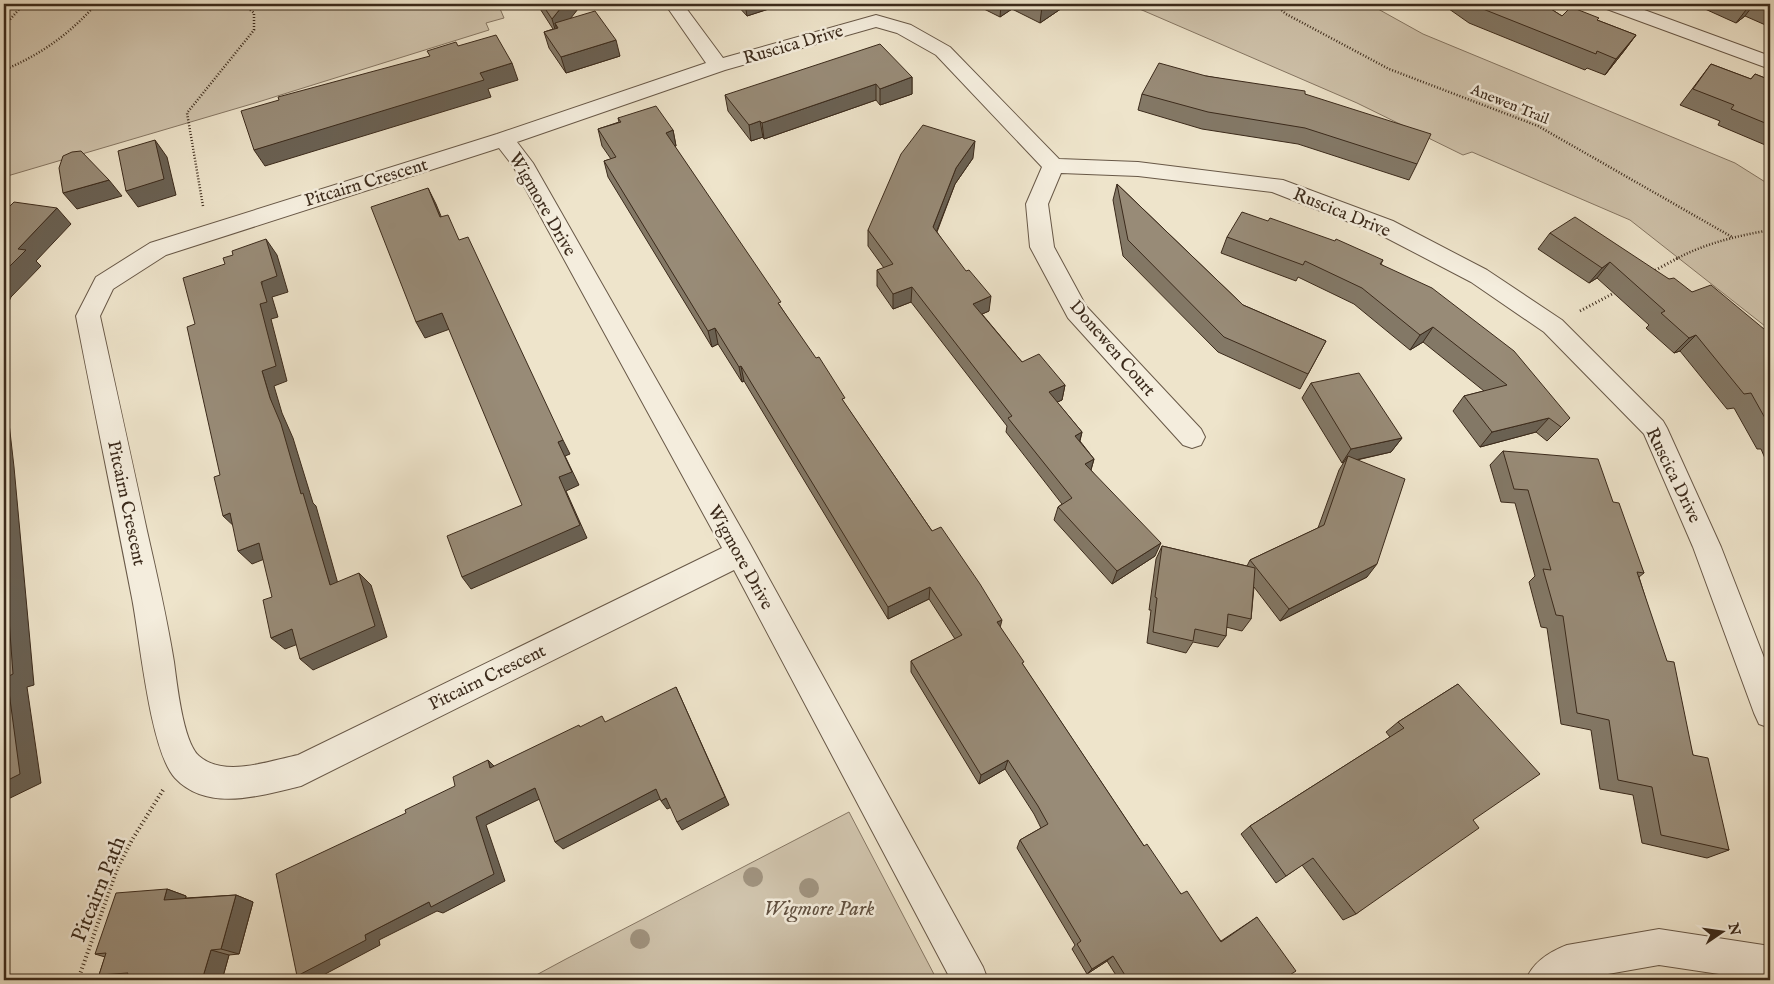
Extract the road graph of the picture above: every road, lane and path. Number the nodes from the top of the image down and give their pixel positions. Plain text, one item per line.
1 (24, 4) edge
2 (106, 4) edge
3 (243, 4) edge
4 (674, 4) edge
5 (1275, 4) edge
6 (1611, 4) edge
7 (96, 5) edge
8 (4, 26) edge
9 (1770, 63) edge
10 (718, 66) junction
11 (4, 70) edge
12 (504, 139) junction
13 (1053, 166) junction
14 (1770, 230) edge
15 (208, 232) junction
16 (1732, 237) junction
17 (1645, 276) edge
18 (1620, 290) edge
19 (1553, 326) junction
20 (1192, 438) dead end
21 (740, 553) junction
22 (1770, 713) edge
23 (181, 760) junction
24 (1770, 964) edge
25 (78, 980) edge
26 (970, 980) edge
27 (1544, 980) edge

1 - 8 path
2 - 7 path
3 - 15 path
4 - 10 street
5 - 16 path, Anewen Trail
6 - 9 street
7 - 11 path
10 - 12 street, Pitcairn Crescent
10 - 13 street, Ruscica Drive
12 - 15 street, Pitcairn Crescent
12 - 21 street, Wigmore Drive
13 - 19 street, Ruscica Drive
13 - 20 street, Donewen Court
14 - 16 path
15 - 23 street, Pitcairn Crescent
16 - 17 path
18 - 19 path
19 - 22 street, Ruscica Drive
21 - 23 street, Pitcairn Crescent
21 - 26 street, Wigmore Drive
23 - 25 path, Pitcairn Path
24 - 27 street

